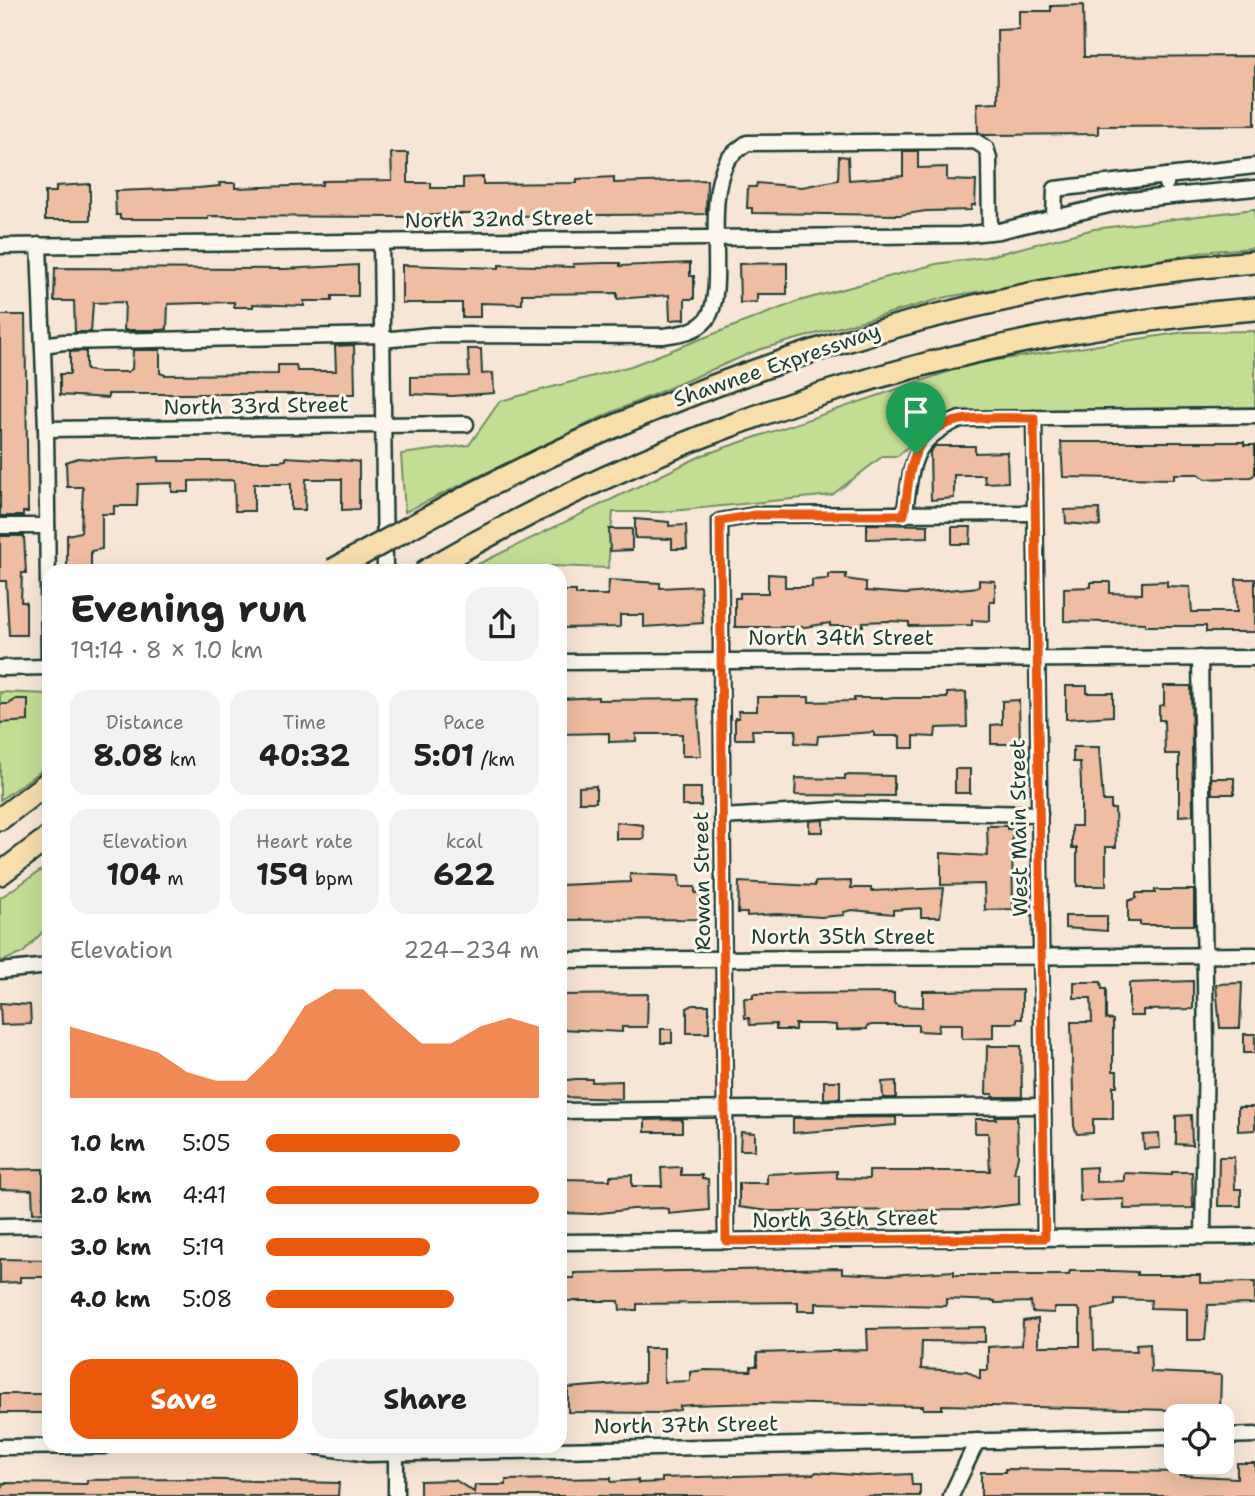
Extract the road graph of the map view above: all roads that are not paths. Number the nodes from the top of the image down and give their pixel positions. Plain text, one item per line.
1 (1255, 166) edge
2 (1167, 176) junction
3 (1255, 188) edge
4 (1163, 197) junction
5 (1054, 216) junction
6 (994, 231) junction
7 (714, 238) junction
8 (381, 241) junction
9 (38, 245) junction
10 (0, 246) edge
11 (1255, 262) edge
12 (1255, 309) edge
13 (382, 338) junction
14 (43, 345) junction
15 (1255, 416) edge
16 (1034, 418) junction
17 (467, 424) dead end
18 (383, 425) junction
19 (46, 429) junction
20 (1035, 513) junction
21 (904, 515) junction
22 (0, 526) edge
23 (47, 526) junction
24 (48, 564) edge
25 (344, 564) edge
26 (385, 564) edge
27 (437, 564) edge
28 (1038, 658) junction
29 (1200, 658) junction
30 (1255, 658) edge
31 (720, 660) junction
32 (567, 662) edge
33 (42, 667) edge
34 (0, 668) edge
35 (42, 787) edge
36 (1040, 814) junction
37 (722, 817) junction
38 (0, 819) edge
39 (42, 842) edge
40 (0, 874) edge
41 (1204, 955) junction
42 (1255, 955) edge
43 (1041, 957) junction
44 (724, 959) junction
45 (567, 961) edge
46 (42, 967) edge
47 (0, 971) edge
48 (1044, 1106) junction
49 (725, 1109) junction
50 (567, 1111) edge
51 (42, 1225) edge
52 (0, 1226) edge
53 (1255, 1236) edge
54 (1203, 1237) junction
55 (1045, 1238) junction
56 (726, 1241) junction
57 (567, 1242) edge
58 (1255, 1435) edge
59 (1234, 1436) edge
60 (1164, 1437) edge
61 (977, 1441) junction
62 (0, 1447) edge
63 (42, 1447) edge
64 (567, 1447) edge
65 (396, 1453) edge
66 (396, 1496) edge
67 (951, 1496) edge

1 - 2 street
2 - 4 street
2 - 5 street
3 - 4 street, North 32nd Street
4 - 5 street, North 32nd Street
5 - 6 street, North 32nd Street
6 - 7 street, North 32nd Street
6 - 7 street
7 - 8 street, North 32nd Street
7 - 13 street
8 - 9 street, North 32nd Street
8 - 13 street
9 - 10 street, North 32nd Street
9 - 14 street
11 - 25 highway, Shawnee Expressway, bridge
12 - 27 highway, Shawnee Expressway
13 - 14 street
13 - 18 street
14 - 19 street
15 - 16 street
16 - 20 street, West Main Street
16 - 21 street
17 - 18 street, North 33rd Street
18 - 19 street, North 33rd Street
18 - 26 street
19 - 23 street
20 - 21 street
20 - 28 street, West Main Street
21 - 31 street, Rowan Street
22 - 23 street
23 - 24 street
28 - 29 street, North 34th Street
28 - 31 street, North 34th Street
28 - 36 street, West Main Street
29 - 30 street, North 34th Street
29 - 41 street
31 - 32 street, North 34th Street
31 - 37 street, Rowan Street
33 - 34 street
35 - 38 highway
36 - 37 street
36 - 43 street, West Main Street
37 - 44 street, Rowan Street
39 - 40 highway
41 - 42 street, North 35th Street
41 - 43 street, North 35th Street
41 - 54 street
43 - 44 street, North 35th Street
43 - 48 street, West Main Street
44 - 45 street, North 35th Street
44 - 49 street, Rowan Street
46 - 47 street
48 - 49 street
48 - 55 street, West Main Street
49 - 50 street
49 - 56 street, Rowan Street
51 - 52 street
53 - 54 street, North 36th Street
54 - 55 street, North 36th Street
55 - 56 street, North 36th Street
56 - 57 street, North 36th Street
58 - 59 street
60 - 61 street, North 37th Street
61 - 64 street, North 37th Street
61 - 67 street
62 - 63 street
65 - 66 street

